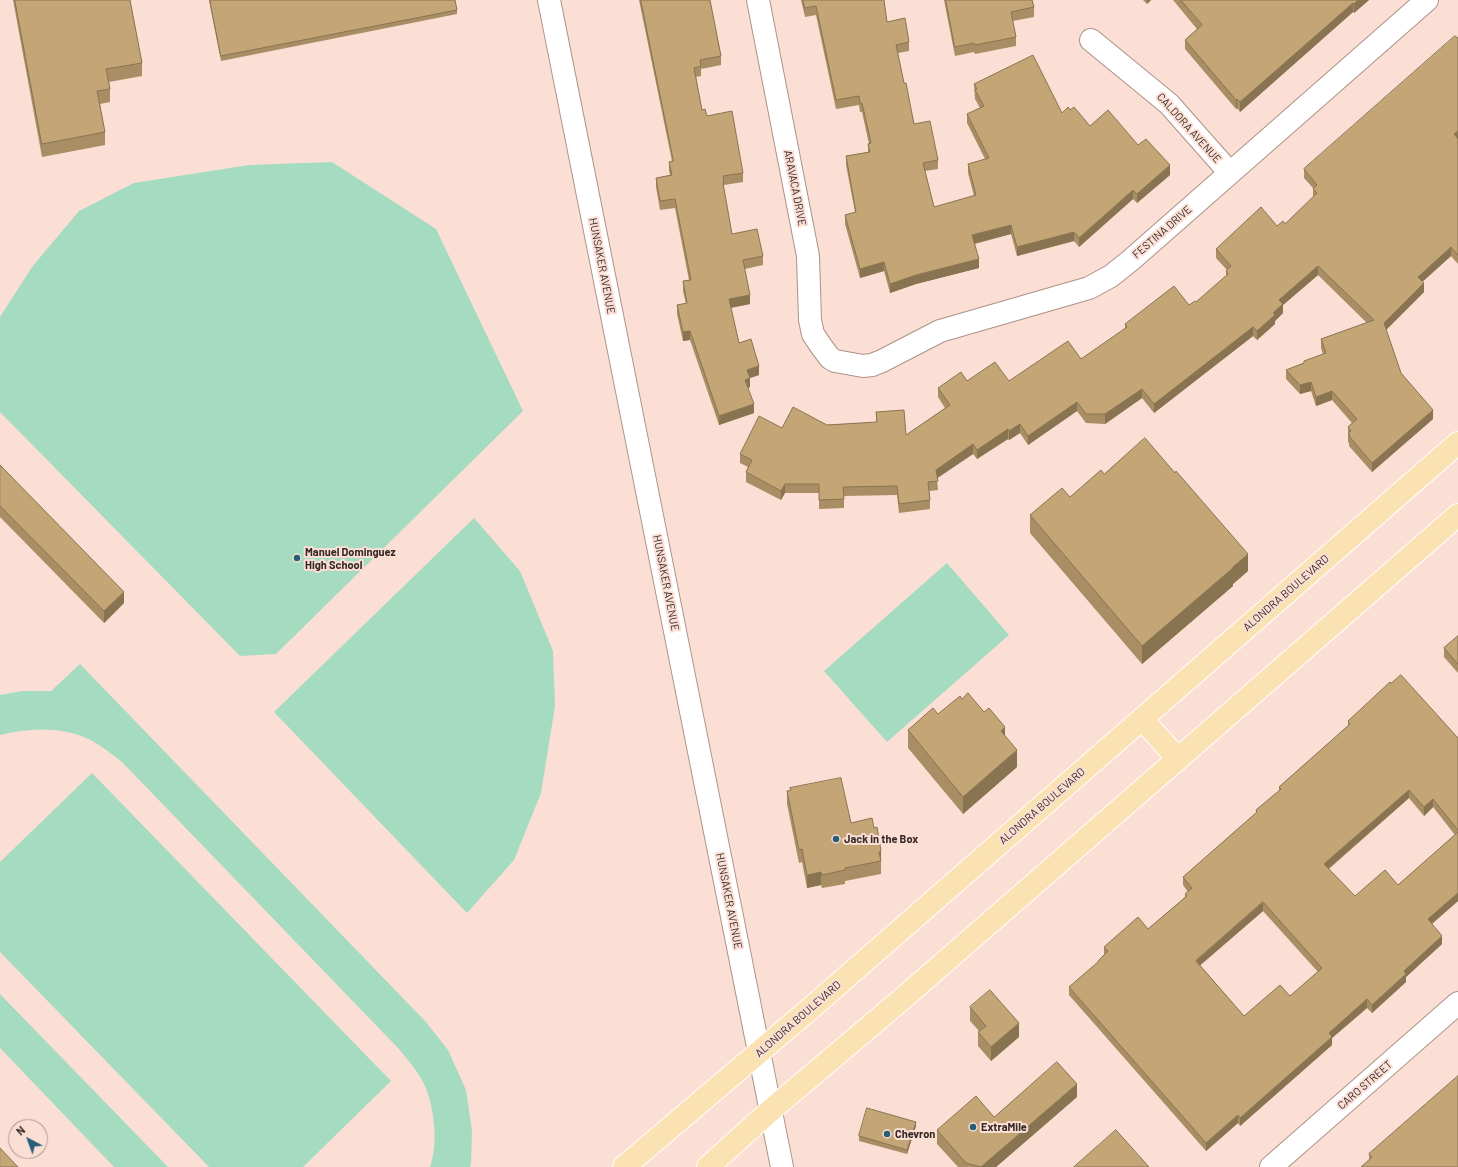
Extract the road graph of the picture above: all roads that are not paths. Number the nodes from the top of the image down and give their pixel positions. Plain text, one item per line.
1 (549, 0) edge
2 (758, 0) edge
3 (1427, 0) edge
4 (1091, 40) dead end
5 (1230, 173) junction
6 (843, 363) joint
7 (1458, 442) edge
8 (1458, 515) edge
9 (1142, 719) junction
10 (1178, 759) junction
11 (1458, 1003) edge
12 (760, 1052) junction
13 (771, 1110) junction
14 (624, 1167) edge
15 (708, 1167) edge
16 (782, 1167) edge
17 (1271, 1167) edge

1 - 12 street, HUNSAKER AVENUE
2 - 6 street, ARAVACA DRIVE
3 - 5 street, FESTINA DRIVE
4 - 5 street, CALDORA AVENUE
5 - 6 street, FESTINA DRIVE
7 - 9 main road, ALONDRA BOULEVARD
8 - 10 main road
9 - 10 main road
9 - 12 main road, ALONDRA BOULEVARD
10 - 13 main road
11 - 17 street, CARO STREET
12 - 13 street, HUNSAKER AVENUE
12 - 14 main road, ALONDRA BOULEVARD
13 - 15 main road
13 - 16 street, HUNSAKER AVENUE

